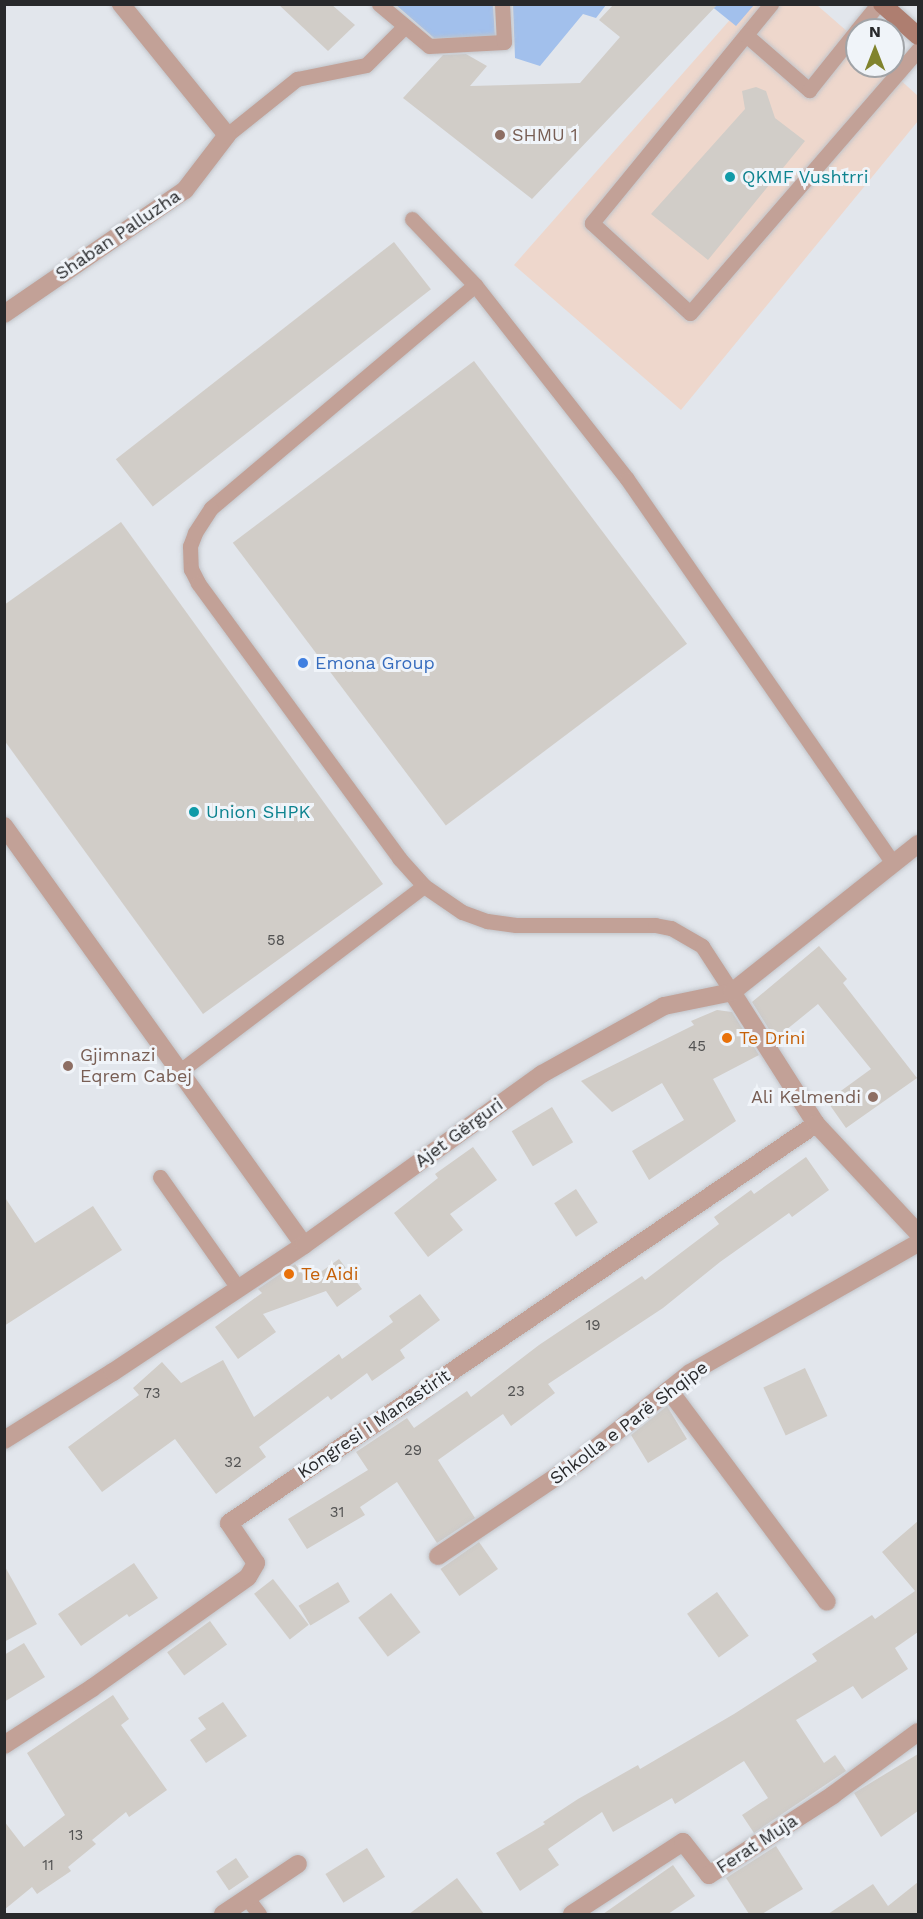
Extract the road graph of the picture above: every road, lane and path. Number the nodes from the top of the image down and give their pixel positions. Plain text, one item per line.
1 (121, 4) edge
2 (379, 4) edge
3 (502, 4) edge
4 (771, 4) edge
5 (880, 4) edge
6 (868, 18) edge
7 (405, 26) junction
8 (746, 35) junction
9 (918, 36) edge
10 (845, 45) edge
11 (918, 50) edge
12 (227, 135) junction
13 (412, 219) dead end
14 (475, 285) junction
15 (4, 314) edge
16 (4, 826) edge
17 (918, 844) edge
18 (893, 863) junction
19 (424, 886) junction
20 (732, 992) junction
21 (180, 1071) junction
22 (816, 1124) junction
23 (160, 1177) dead end
24 (918, 1233) edge
25 (918, 1243) edge
26 (304, 1245) junction
27 (238, 1288) junction
28 (669, 1390) junction
29 (4, 1440) edge
30 (438, 1556) dead end
31 (826, 1602) dead end
32 (918, 1732) edge
33 (4, 1745) edge
34 (298, 1864) dead end
35 (247, 1898) junction
36 (223, 1914) edge
37 (259, 1914) edge
38 (572, 1914) edge

1 - 12 street
2 - 7 lane
3 - 7 lane
4 - 8 lane
5 - 6 lane
5 - 9 street
7 - 12 lane
8 - 10 lane
8 - 11 lane
12 - 15 street, Shaban Palluzha
13 - 14 lane
14 - 18 lane
14 - 19 lane
16 - 21 street
17 - 18 street, Ajet Gërguri
18 - 20 street, Ajet Gërguri
19 - 20 lane
19 - 21 lane
20 - 22 street
20 - 26 street, Ajet Gërguri
21 - 26 street
22 - 24 street
22 - 33 street, Kongresi i Manastirit
23 - 27 lane
25 - 28 street, Shkolla e Parë Shqipe
26 - 27 street, Ajet Gërguri
27 - 29 street, Ajet Gërguri
28 - 30 street, Shkolla e Parë Shqipe
28 - 31 street
32 - 38 street, Ferat Muja
34 - 35 street
35 - 36 street
35 - 37 lane

